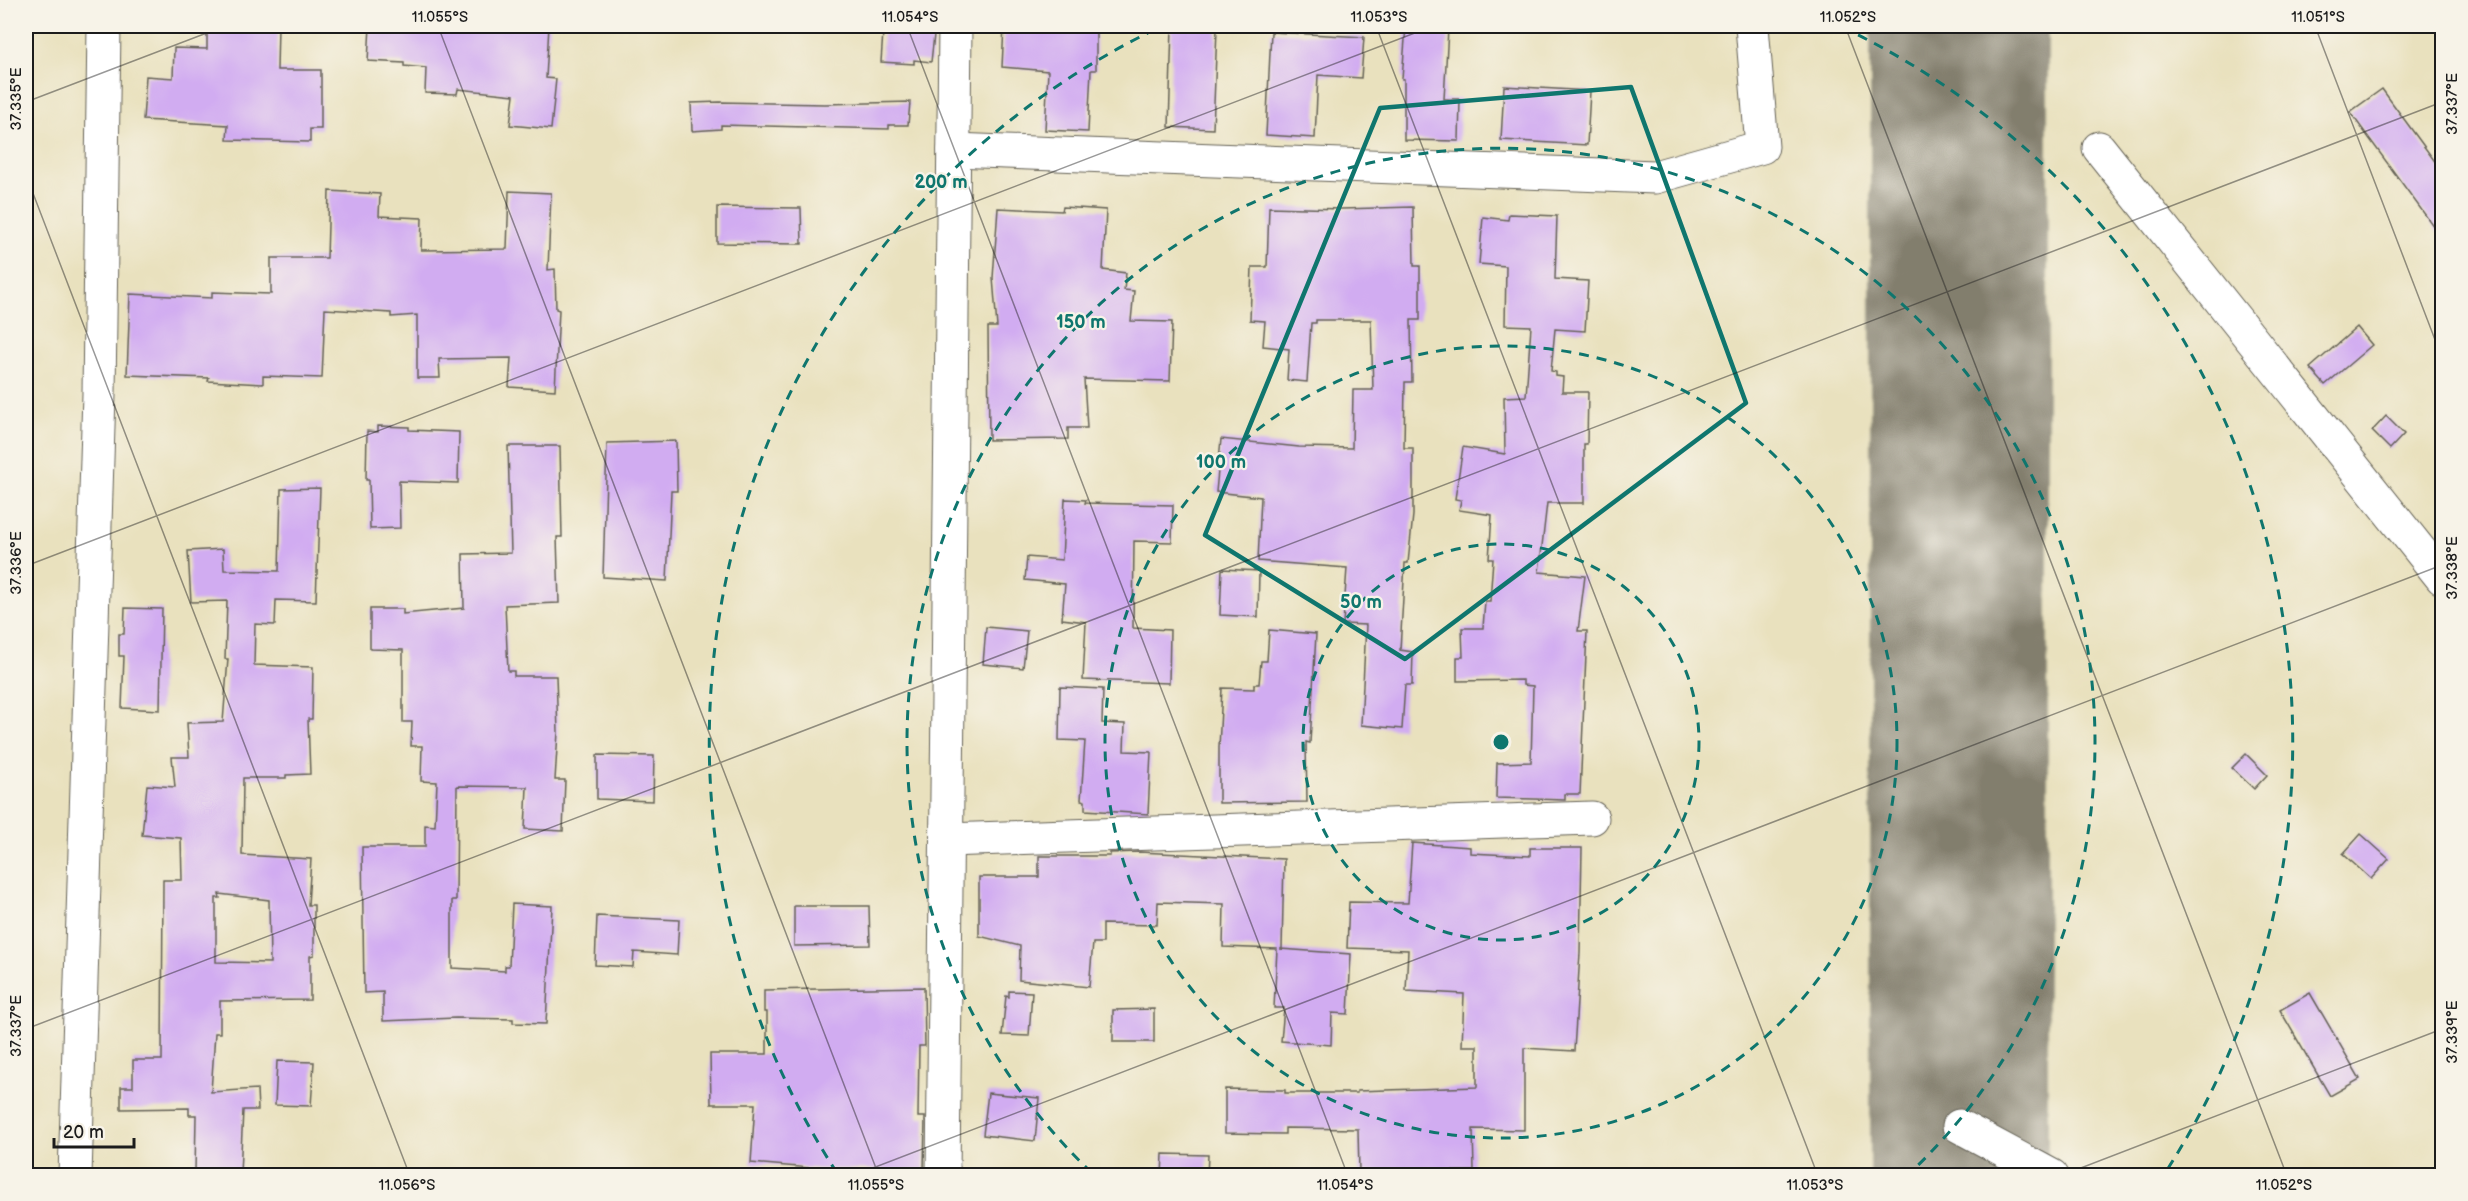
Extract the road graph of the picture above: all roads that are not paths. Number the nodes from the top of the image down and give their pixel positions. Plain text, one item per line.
1 (104, 26) edge
2 (955, 26) edge
3 (1752, 26) edge
4 (2099, 148) dead end
5 (954, 150) junction
6 (2442, 578) edge
7 (1592, 818) dead end
8 (947, 840) junction
9 (1959, 1126) dead end
10 (75, 1176) edge
11 (943, 1176) edge
12 (2052, 1176) edge

1 - 10 street
2 - 5 street
3 - 5 street
4 - 6 street
5 - 8 street
7 - 8 street
8 - 11 street
9 - 12 street

